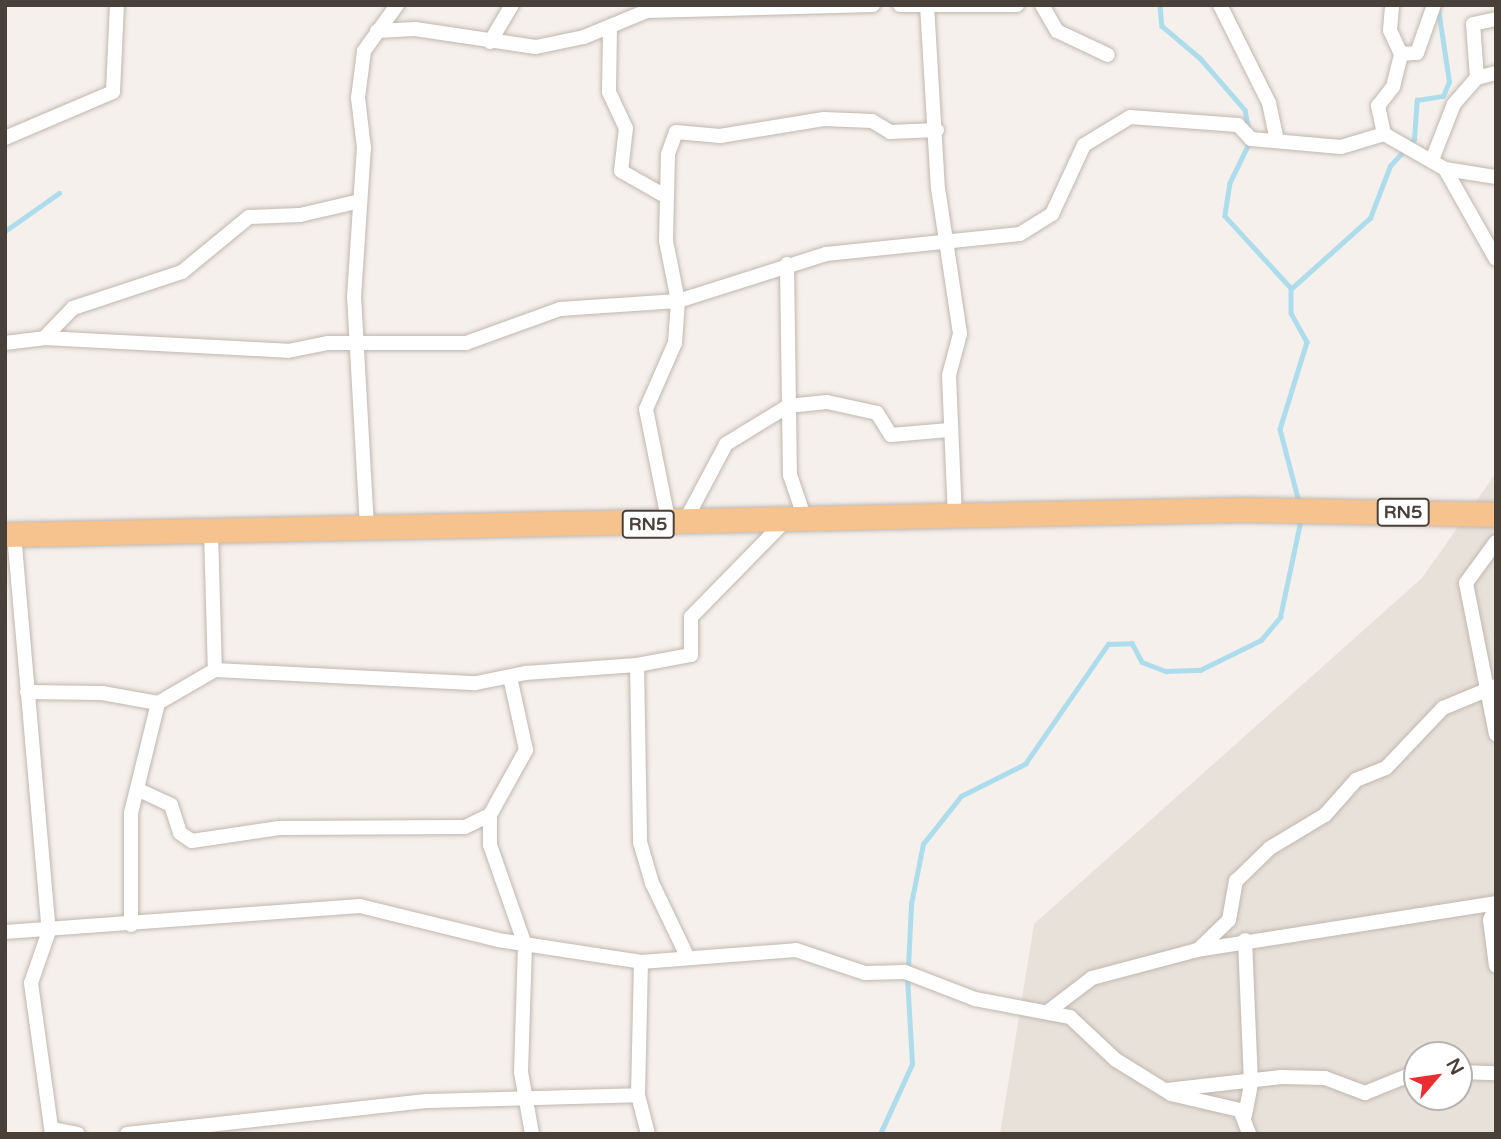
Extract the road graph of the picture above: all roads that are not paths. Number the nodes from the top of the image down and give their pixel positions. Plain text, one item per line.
1 (117, 5) edge
2 (397, 5) edge
3 (512, 5) edge
4 (619, 5) edge
5 (873, 5) edge
6 (900, 5) edge
7 (1017, 5) edge
8 (1042, 5) edge
9 (1220, 5) edge
10 (1392, 5) edge
11 (1434, 5) edge
12 (927, 6) edge
13 (761, 7) edge
14 (633, 14) junction
15 (1496, 19) edge
16 (610, 28) junction
17 (377, 31) junction
18 (490, 42) junction
19 (1401, 54) junction
20 (1108, 55) dead end
21 (1496, 73) edge
22 (1477, 78) junction
23 (936, 130) junction
24 (1384, 134) junction
25 (5, 138) edge
26 (1277, 140) junction
27 (1433, 160) junction
28 (1446, 169) junction
29 (1496, 177) edge
30 (667, 197) junction
31 (356, 202) junction
32 (945, 242) junction
33 (1496, 259) edge
34 (787, 264) junction
35 (678, 301) junction
36 (44, 338) junction
37 (5, 343) edge
38 (356, 346) junction
39 (788, 406) junction
40 (949, 430) junction
41 (1496, 515) edge
42 (955, 518) junction
43 (795, 520) junction
44 (676, 523) junction
45 (367, 528) junction
46 (211, 531) junction
47 (10, 535) edge
48 (1496, 542) edge
49 (637, 665) junction
50 (215, 670) junction
51 (510, 677) junction
52 (1490, 687) edge
53 (27, 692) junction
54 (158, 703) junction
55 (1496, 734) edge
56 (141, 791) junction
57 (490, 815) junction
58 (1496, 905) edge
59 (131, 925) junction
60 (49, 931) junction
61 (5, 932) edge
62 (1245, 940) junction
63 (525, 945) junction
64 (1197, 950) junction
65 (688, 958) junction
66 (641, 962) junction
67 (1496, 966) edge
68 (1050, 1010) junction
69 (1473, 1072) edge
70 (1496, 1073) edge
71 (1403, 1078) edge
72 (1251, 1083) junction
73 (1167, 1090) junction
74 (638, 1095) junction
75 (523, 1099) junction
76 (1245, 1115) junction
77 (53, 1131) edge
78 (78, 1134) edge
79 (128, 1134) edge
80 (532, 1134) edge
81 (648, 1134) edge
82 (1249, 1134) edge

1 - 25 street
2 - 17 street
3 - 18 street
4 - 14 street
5 - 13 street
6 - 12 street
7 - 12 street
8 - 20 street
9 - 26 street
10 - 19 street
11 - 19 street
12 - 23 street
13 - 14 street
14 - 16 street
15 - 22 street
16 - 18 street
16 - 30 street
17 - 18 street
17 - 31 street
19 - 24 street
21 - 22 street
22 - 27 street
23 - 30 street
23 - 32 street
24 - 26 street
24 - 27 street
26 - 32 street
27 - 28 street
28 - 29 street
28 - 33 street
30 - 35 street
31 - 36 street
31 - 38 street
32 - 34 street
32 - 40 street
34 - 35 street
34 - 39 street
35 - 38 street
35 - 44 street
36 - 37 street
36 - 38 street
38 - 45 street
39 - 40 street
39 - 43 street
39 - 44 street
40 - 42 street
41 - 42 highway, RN5
42 - 43 highway, RN5
43 - 44 highway, RN5
43 - 49 street
44 - 45 highway, RN5
45 - 46 highway, RN5
46 - 47 highway, RN5
46 - 50 street
47 - 53 street
48 - 52 street
49 - 51 street
49 - 65 street
50 - 51 street
50 - 54 street
51 - 57 street
52 - 55 street
52 - 64 street
53 - 54 street
53 - 60 street
54 - 56 street
56 - 57 street
56 - 59 street
57 - 63 street
58 - 62 street
58 - 67 street
59 - 60 street
59 - 63 street
60 - 61 street
60 - 77 street
62 - 64 street
62 - 72 street
63 - 66 street
63 - 75 street
64 - 68 street
65 - 66 street
65 - 68 street
66 - 74 street
68 - 73 street
69 - 70 street
71 - 72 street
72 - 73 street
72 - 76 street
73 - 76 street
74 - 75 street
74 - 81 street
75 - 79 street
75 - 80 street
76 - 82 street
77 - 78 street

